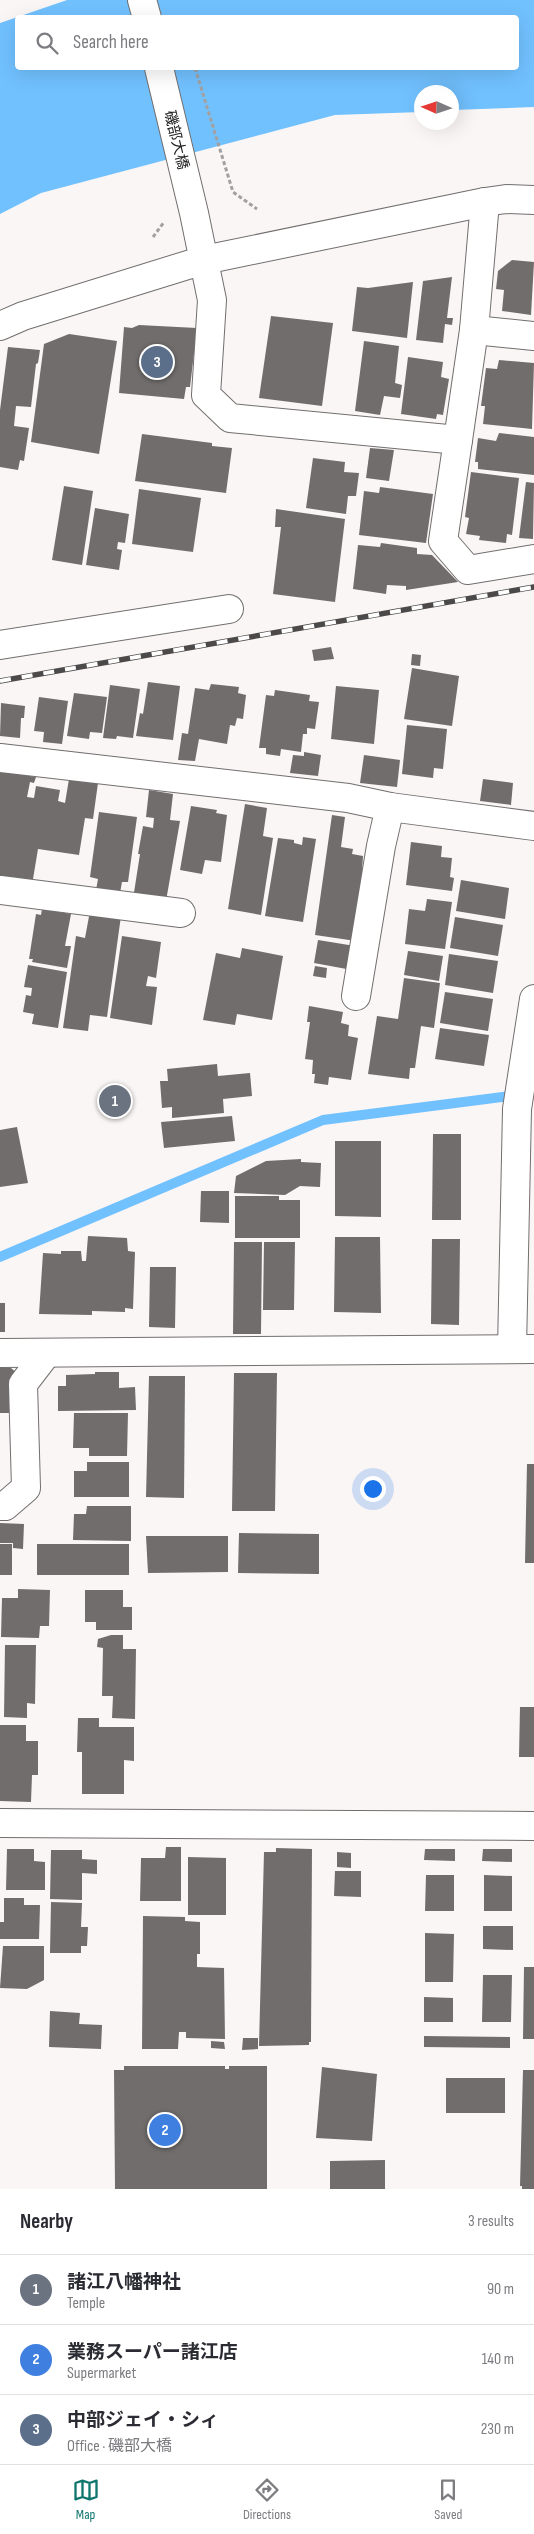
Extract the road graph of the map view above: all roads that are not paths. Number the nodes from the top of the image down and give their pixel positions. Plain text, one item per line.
1 (142, 0) edge
2 (145, 15) edge
3 (159, 70) edge
4 (534, 200) edge
5 (485, 202) junction
6 (204, 260) junction
7 (0, 326) edge
8 (474, 330) junction
9 (534, 336) edge
10 (458, 440) junction
11 (534, 558) edge
12 (229, 609) dead end
13 (0, 645) edge
14 (0, 758) edge
15 (390, 807) junction
16 (534, 826) edge
17 (0, 890) edge
18 (181, 913) dead end
19 (356, 996) dead end
20 (534, 999) edge
21 (523, 1349) edge
22 (0, 1353) edge
23 (46, 1354) junction
24 (0, 1506) edge
25 (0, 1823) edge
26 (534, 1826) edge

1 - 2 street
3 - 6 street, 磯部大橋
4 - 5 street
5 - 6 street
5 - 8 street
6 - 7 street
6 - 10 street, 磯部大橋
8 - 9 street
8 - 10 street
10 - 11 street
12 - 13 street
14 - 15 street
15 - 16 street
15 - 19 street
17 - 18 street
20 - 21 street
21 - 23 street
22 - 23 street
23 - 24 street
25 - 26 street

